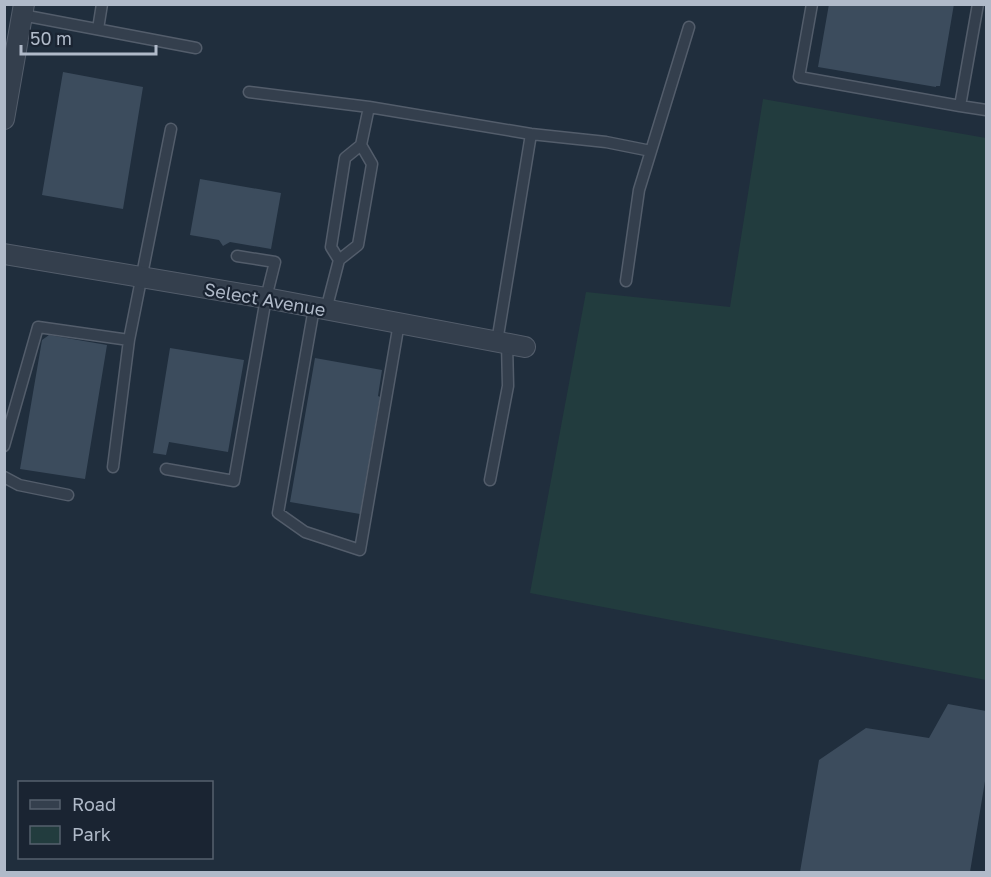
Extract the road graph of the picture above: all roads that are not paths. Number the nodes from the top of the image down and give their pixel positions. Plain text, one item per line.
1 (102, 4) edge
2 (812, 4) edge
3 (978, 4) edge
4 (23, 10) edge
5 (689, 27) dead end
6 (98, 29) junction
7 (196, 48) dead end
8 (249, 92) dead end
9 (960, 106) junction
10 (369, 107) junction
11 (987, 110) edge
12 (4, 119) edge
13 (171, 129) dead end
14 (531, 134) junction
15 (361, 145) junction
16 (651, 151) junction
17 (4, 254) edge
18 (237, 256) dead end
19 (339, 260) junction
20 (143, 278) junction
21 (626, 281) dead end
22 (266, 298) junction
23 (320, 309) junction
24 (399, 323) junction
25 (129, 340) junction
26 (510, 344) junction
27 (4, 446) edge
28 (113, 467) dead end
29 (166, 469) dead end
30 (4, 477) edge
31 (490, 480) dead end
32 (68, 495) dead end

1 - 6 lane
2 - 9 lane
3 - 9 lane
4 - 6 lane
4 - 12 street
5 - 16 lane
6 - 7 lane
8 - 10 lane
9 - 11 lane
10 - 14 lane
10 - 15 lane
13 - 20 lane
14 - 16 lane
14 - 26 lane
15 - 19 lane
15 - 19 lane
16 - 21 lane
17 - 20 street, Select Avenue
18 - 22 lane
19 - 23 lane
20 - 22 street, Select Avenue
20 - 25 lane
22 - 23 street, Select Avenue
22 - 29 lane
23 - 24 street, Select Avenue
23 - 24 lane
24 - 26 street, Select Avenue
25 - 27 lane
25 - 28 lane
26 - 31 lane
30 - 32 lane

